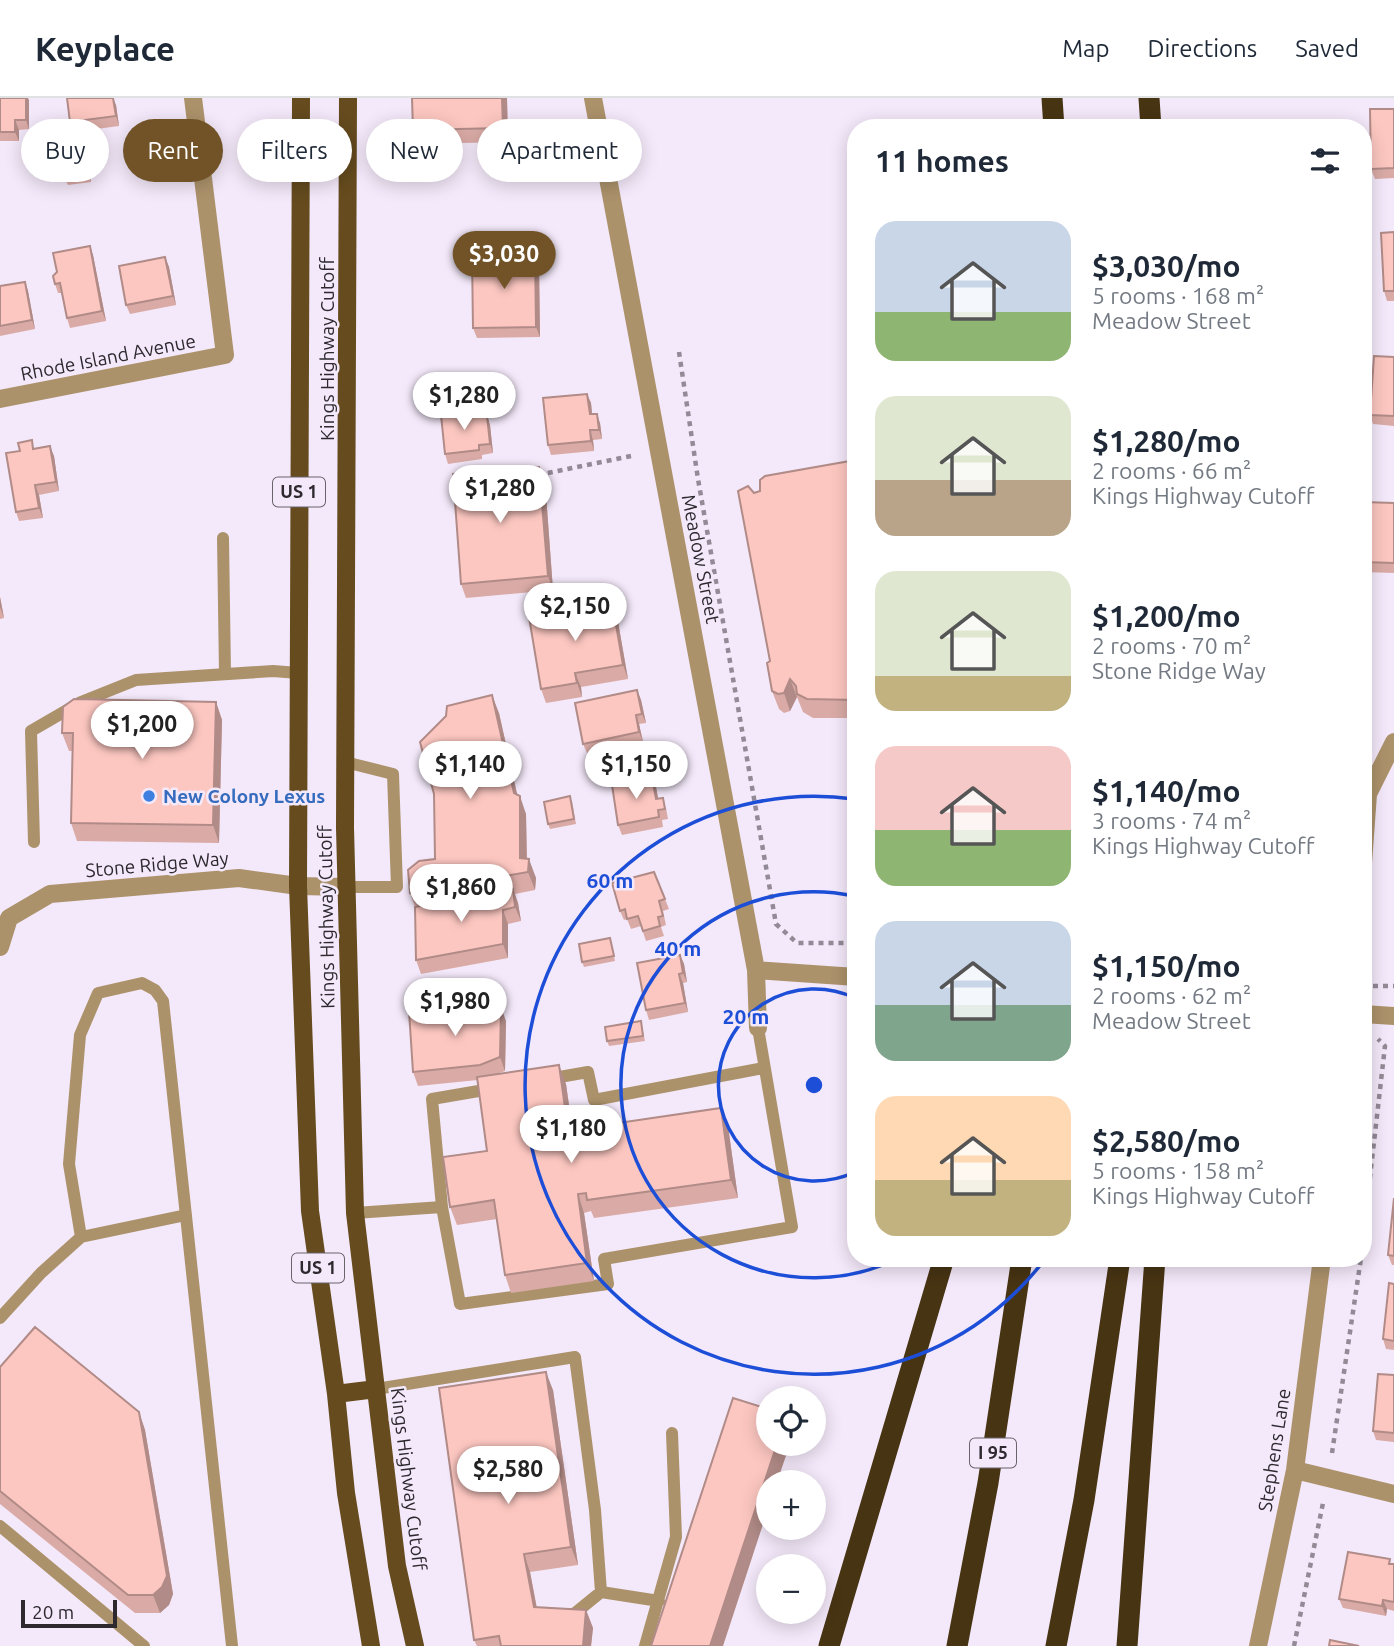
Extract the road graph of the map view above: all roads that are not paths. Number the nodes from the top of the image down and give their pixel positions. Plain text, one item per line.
1 (193, 98) edge
2 (300, 98) edge
3 (348, 98) edge
4 (593, 98) edge
5 (1052, 98) edge
6 (1149, 98) edge
7 (1053, 119) edge
8 (1150, 119) edge
9 (0, 399) edge
10 (223, 538) dead end
11 (298, 673) junction
12 (225, 674) junction
13 (1394, 742) edge
14 (345, 762) junction
15 (1372, 786) edge
16 (34, 842) dead end
17 (298, 886) junction
18 (346, 887) junction
19 (0, 947) edge
20 (756, 970) junction
21 (847, 976) edge
22 (1372, 1015) edge
23 (1394, 1016) edge
24 (758, 1028) joint
25 (764, 1068) junction
26 (536, 1081) edge
27 (510, 1086) edge
28 (442, 1207) junction
29 (355, 1213) junction
30 (186, 1215) junction
31 (80, 1237) junction
32 (941, 1267) edge
33 (1021, 1267) edge
34 (1119, 1267) edge
35 (1154, 1267) edge
36 (1321, 1267) edge
37 (0, 1318) edge
38 (376, 1389) junction
39 (336, 1394) junction
40 (672, 1433) dead end
41 (1295, 1470) junction
42 (1394, 1494) edge
43 (0, 1526) edge
44 (601, 1592) junction
45 (659, 1601) junction
46 (572, 1627) edge
47 (144, 1646) edge
48 (232, 1646) edge
49 (371, 1646) edge
50 (415, 1646) edge
51 (645, 1646) edge
52 (829, 1646) edge
53 (957, 1646) edge
54 (1056, 1646) edge
55 (1127, 1646) edge
56 (1258, 1646) edge

1 - 9 street, Rhode Island Avenue
2 - 11 main road, Kings Highway Cutoff / US 1
3 - 14 main road, Kings Highway Cutoff / US 1
4 - 20 street, Meadow Street
5 - 7 highway
6 - 8 highway
10 - 12 lane
11 - 12 lane
11 - 17 main road, Kings Highway Cutoff / US 1
12 - 16 lane
13 - 15 street
14 - 18 main road, Kings Highway Cutoff / US 1
14 - 18 lane
17 - 18 street, Stone Ridge Way
17 - 19 street, Stone Ridge Way
17 - 39 main road, Kings Highway Cutoff / US 1
18 - 29 main road, Kings Highway Cutoff / US 1
20 - 21 street
20 - 24 street, Meadow Street
22 - 23 street
24 - 25 lane
25 - 26 lane
25 - 28 lane
27 - 28 lane
28 - 29 lane
29 - 38 main road, Kings Highway Cutoff / US 1
30 - 31 lane
30 - 31 lane
30 - 48 lane
31 - 37 lane
32 - 52 highway
33 - 53 highway, I 95
34 - 54 highway
35 - 55 highway
36 - 41 street, Stephens Lane
38 - 39 main road
38 - 44 lane
38 - 50 main road, Kings Highway Cutoff / US 1
39 - 49 main road, Kings Highway Cutoff / US 1
40 - 45 lane
41 - 42 street
41 - 56 street, Stephens Lane
43 - 47 lane
44 - 45 lane
44 - 46 lane
45 - 51 lane

